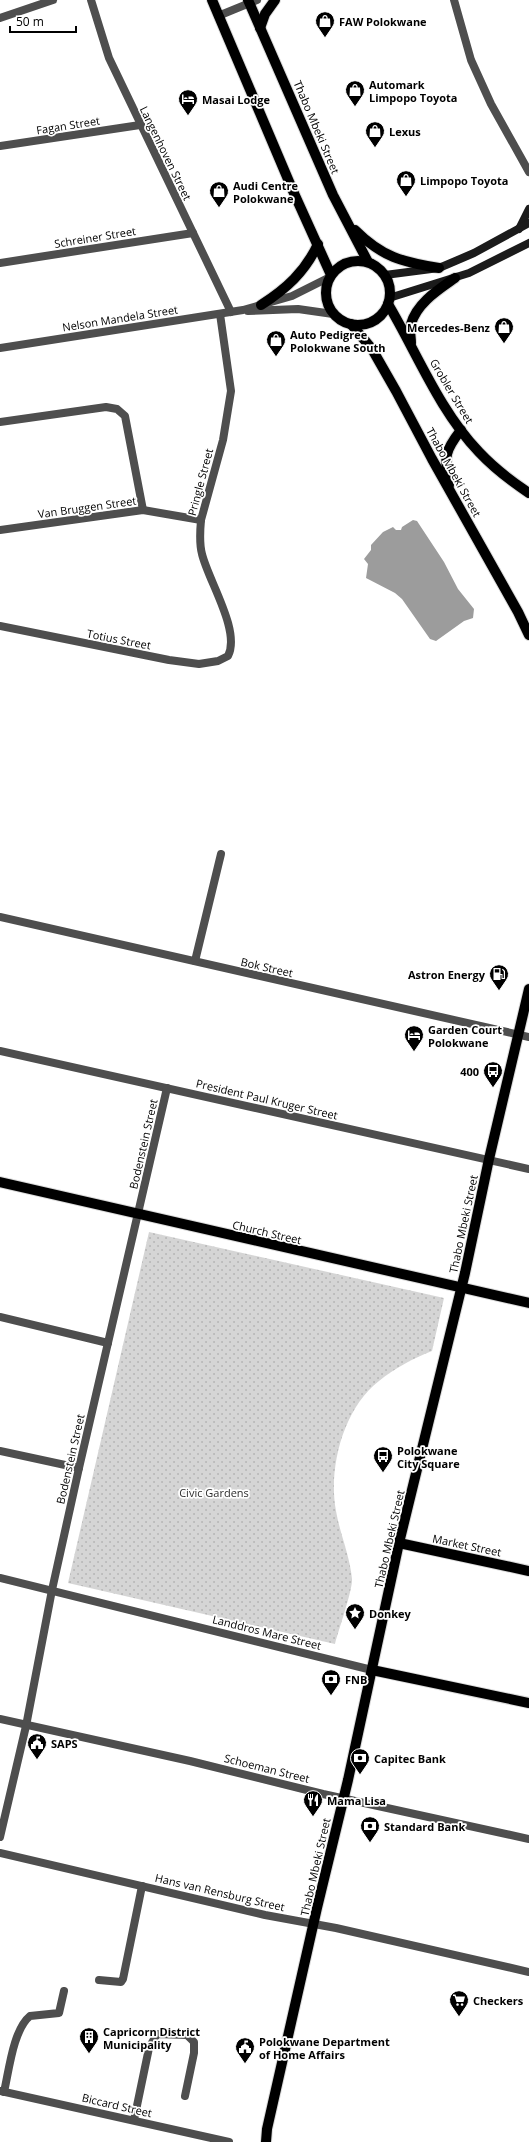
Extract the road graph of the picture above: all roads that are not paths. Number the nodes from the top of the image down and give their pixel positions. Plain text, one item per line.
1 (53, 0) edge
2 (91, 0) edge
3 (212, 0) edge
4 (275, 0) edge
5 (454, 0) edge
6 (252, 1) edge
7 (218, 16) junction
8 (0, 18) edge
9 (260, 28) junction
10 (140, 125) junction
11 (0, 146) edge
12 (529, 172) edge
13 (529, 209) edge
14 (529, 223) edge
15 (349, 225) junction
16 (519, 229) junction
17 (193, 233) junction
18 (318, 244) junction
19 (528, 244) edge
20 (368, 262) junction
21 (0, 263) edge
22 (439, 268) junction
23 (385, 275) junction
24 (331, 276) junction
25 (455, 278) junction
26 (389, 301) junction
27 (261, 305) junction
28 (243, 310) junction
29 (231, 312) junction
30 (220, 314) junction
31 (334, 314) junction
32 (351, 324) junction
33 (411, 346) junction
34 (0, 348) edge
35 (0, 422) edge
36 (461, 430) junction
37 (450, 491) junction
38 (529, 493) edge
39 (143, 510) junction
40 (201, 520) junction
41 (0, 530) edge
42 (0, 626) edge
43 (529, 635) edge
44 (231, 651) joint
45 (221, 854) dead end
46 (0, 917) edge
47 (195, 961) junction
48 (529, 989) edge
49 (518, 1035) junction
50 (529, 1038) edge
51 (0, 1051) edge
52 (168, 1088) junction
53 (489, 1159) junction
54 (529, 1169) edge
55 (0, 1182) edge
56 (140, 1213) junction
57 (461, 1288) junction
58 (529, 1303) edge
59 (0, 1317) edge
60 (108, 1343) junction
61 (0, 1451) edge
62 (79, 1468) junction
63 (399, 1543) junction
64 (529, 1571) edge
65 (0, 1578) edge
66 (52, 1590) junction
67 (372, 1670) junction
68 (529, 1703) edge
69 (0, 1719) edge
70 (26, 1726) junction
71 (343, 1798) junction
72 (0, 1836) edge
73 (529, 1838) edge
74 (0, 1853) edge
75 (142, 1886) junction
76 (314, 1923) junction
77 (529, 1972) edge
78 (99, 1980) dead end
79 (64, 1991) dead end
80 (2, 2091) edge
81 (185, 2096) dead end
82 (134, 2120) junction
83 (229, 2142) edge
84 (266, 2142) edge

1 - 8 street
2 - 10 street, Langenhoven Street
3 - 7 main road
4 - 9 main road
5 - 12 street
6 - 7 street
6 - 9 main road, Thabo Mbeki Street
7 - 18 main road
9 - 15 main road, Thabo Mbeki Street
10 - 11 street, Fagan Street
10 - 17 street, Langenhoven Street
13 - 16 main road
14 - 16 main road
15 - 20 main road, Thabo Mbeki Street
15 - 22 main road
16 - 22 main road
17 - 21 street, Schreiner Street
17 - 29 street, Langenhoven Street
18 - 24 main road
18 - 27 main road
19 - 25 main road
20 - 23 main road, Thabo Mbeki Street
20 - 24 main road
22 - 23 main road
23 - 26 main road
24 - 27 street, Nelson Mandela Street
24 - 31 main road
25 - 26 main road
25 - 33 main road
26 - 32 main road
26 - 33 main road, Grobler Street
27 - 28 street, Nelson Mandela Street
28 - 29 street, Nelson Mandela Street
28 - 31 street, Nelson Mandela Street
29 - 30 street, Nelson Mandela Street
30 - 34 street, Nelson Mandela Street
30 - 40 street, Pringle Street
31 - 32 main road, Thabo Mbeki Street
32 - 37 main road, Thabo Mbeki Street
33 - 36 main road, Grobler Street
35 - 39 street
36 - 37 main road
36 - 38 main road, Grobler Street
37 - 43 main road, Thabo Mbeki Street
39 - 40 street, Van Bruggen Street
39 - 41 street, Van Bruggen Street
40 - 44 street, Pringle Street
42 - 44 street, Totius Street
45 - 47 street
46 - 47 street, Bok Street
47 - 49 street, Bok Street
48 - 49 main road, Thabo Mbeki Street
49 - 50 street, Bok Street
49 - 53 main road, Thabo Mbeki Street
51 - 52 street, President Paul Kruger Street
52 - 53 street, President Paul Kruger Street
52 - 56 street, Bodenstein Street
53 - 54 street, President Paul Kruger Street
53 - 57 main road, Thabo Mbeki Street
55 - 56 main road, Church Street
56 - 57 main road, Church Street
56 - 60 street, Bodenstein Street
57 - 58 main road, Church Street
57 - 63 main road, Thabo Mbeki Street
59 - 60 street
60 - 62 street, Bodenstein Street
61 - 62 street
62 - 66 street, Bodenstein Street
63 - 64 main road, Market Street
63 - 67 main road, Thabo Mbeki Street
65 - 66 street, Landdros Mare Street
66 - 67 street, Landdros Mare Street
66 - 70 street, Bodenstein Street
67 - 68 main road, Landdros Mare Street
67 - 71 main road, Thabo Mbeki Street
69 - 70 street, Schoeman Street
70 - 71 street, Schoeman Street
70 - 72 street, Bodenstein Street
71 - 73 street, Schoeman Street
71 - 76 main road, Thabo Mbeki Street
74 - 75 street, Hans van Rensburg Street
75 - 76 street, Hans van Rensburg Street
75 - 78 street
76 - 77 street, Hans van Rensburg Street
76 - 84 main road, Thabo Mbeki Street
79 - 80 street
80 - 82 street, Biccard Street
81 - 82 street
82 - 83 street, Biccard Street

